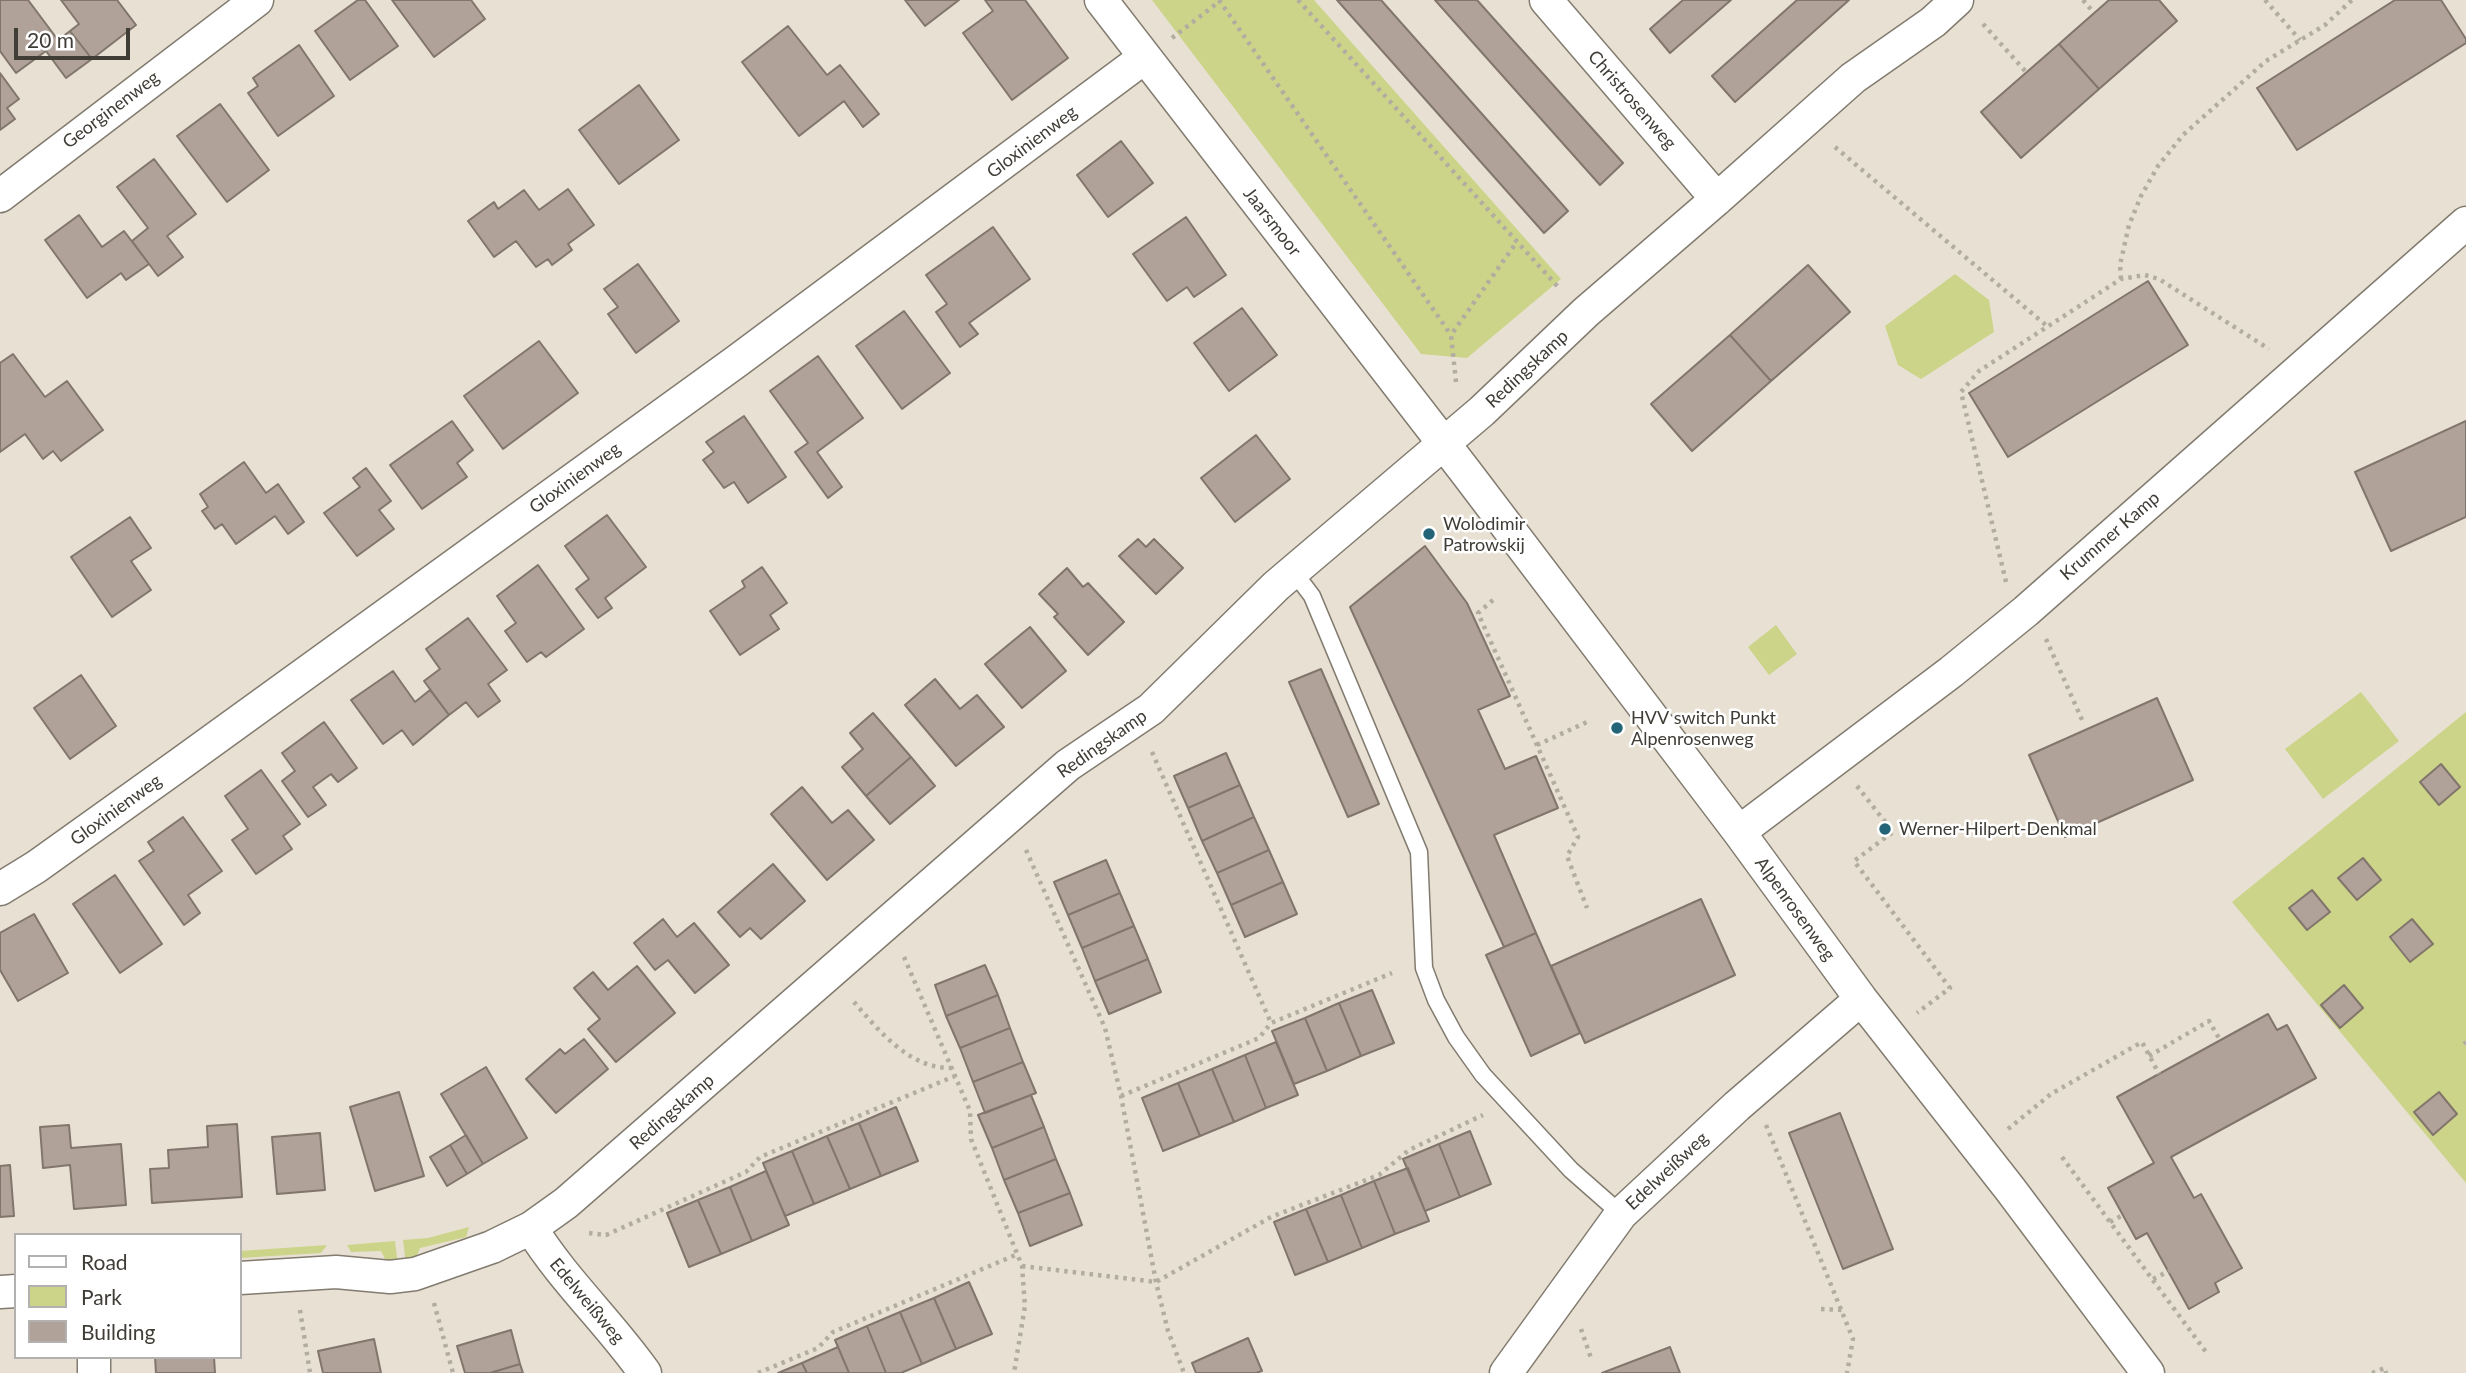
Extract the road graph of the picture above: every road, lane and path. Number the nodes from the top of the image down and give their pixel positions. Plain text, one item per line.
1 (257, 0) edge
2 (1101, 0) edge
3 (1220, 0) edge
4 (1298, 0) edge
5 (1546, 0) edge
6 (2083, 0) edge
7 (2265, 0) edge
8 (2351, 0) edge
9 (1968, 9) edge
10 (2094, 13) dead end
11 (1170, 38) dead end
12 (2300, 40) junction
13 (1145, 58) junction
14 (2027, 73) dead end
15 (1835, 147) dead end
16 (0, 196) edge
17 (1717, 200) junction
18 (2466, 223) edge
19 (1516, 243) junction
20 (2122, 279) junction
21 (1567, 296) dead end
22 (2047, 326) junction
23 (1451, 335) junction
24 (2273, 352) dead end
25 (1456, 382) dead end
26 (1444, 443) junction
27 (1293, 571) junction
28 (2008, 591) dead end
29 (1493, 600) dead end
30 (2043, 633) dead end
31 (1587, 722) dead end
32 (2083, 722) dead end
33 (1147, 741) dead end
34 (1537, 745) junction
35 (1855, 783) dead end
36 (1739, 832) junction
37 (1026, 850) dead end
38 (0, 889) edge
39 (1587, 908) dead end
40 (904, 957) dead end
41 (1392, 973) dead end
42 (1861, 999) junction
43 (854, 1002) dead end
44 (1912, 1017) dead end
45 (1271, 1023) junction
46 (2220, 1040) dead end
47 (2150, 1056) junction
48 (952, 1068) junction
49 (2159, 1074) dead end
50 (955, 1076) junction
51 (1121, 1097) junction
52 (1488, 1113) dead end
53 (1762, 1114) dead end
54 (2002, 1134) dead end
55 (2062, 1157) dead end
56 (1621, 1214) junction
57 (2123, 1215) dead end
58 (2110, 1222) junction
59 (531, 1228) junction
60 (589, 1233) dead end
61 (1018, 1254) junction
62 (1022, 1266) junction
63 (2169, 1271) dead end
64 (242, 1278) edge
65 (2153, 1279) junction
66 (1156, 1282) junction
67 (433, 1296) dead end
68 (299, 1305) dead end
69 (1821, 1309) dead end
70 (1842, 1310) junction
71 (1580, 1326) dead end
72 (2206, 1352) dead end
73 (1592, 1361) dead end
74 (310, 1373) edge
75 (453, 1373) edge
76 (645, 1373) edge
77 (758, 1373) edge
78 (1014, 1373) edge
79 (1184, 1373) edge
80 (1506, 1373) edge
81 (1847, 1373) edge
82 (2148, 1373) edge
83 (2372, 1373) edge
84 (2386, 1373) edge

1 - 16 street, Georginenweg
2 - 13 street, Jaarsmoor
3 - 11 path
3 - 23 path
4 - 19 path
5 - 17 street, Christrosenweg
6 - 10 path
7 - 12 path
8 - 12 path
9 - 14 path
9 - 17 street, Redingskamp
12 - 20 path
13 - 26 street, Jaarsmoor
13 - 38 street, Gloxinienweg
15 - 22 path
17 - 26 street, Redingskamp
18 - 36 street, Krummer Kamp
19 - 21 path
19 - 23 path
20 - 22 path
20 - 24 path
22 - 28 path
23 - 25 path
26 - 27 street, Redingskamp
26 - 36 street, Alpenrosenweg
27 - 56 lane
27 - 59 street, Redingskamp
29 - 34 path
30 - 32 path
31 - 34 path
33 - 45 path
34 - 39 path
35 - 44 path
36 - 42 street, Alpenrosenweg
37 - 51 path
40 - 48 path
41 - 45 path
42 - 56 street, Edelweißweg
42 - 82 street, Alpenrosenweg
43 - 48 path
45 - 51 path
46 - 47 path
47 - 49 path
47 - 54 path
48 - 50 path
50 - 60 path
50 - 61 path
51 - 66 path
52 - 66 path
53 - 70 path
55 - 58 path
56 - 80 street, Edelweißweg
57 - 58 path
58 - 65 path
59 - 64 street, Redingskamp
59 - 76 street, Edelweißweg
61 - 62 path
61 - 77 path
62 - 66 path
62 - 78 path
63 - 65 path
65 - 72 path
66 - 79 path
67 - 75 path
68 - 74 path
69 - 70 path
70 - 81 path
71 - 73 path
83 - 84 path

